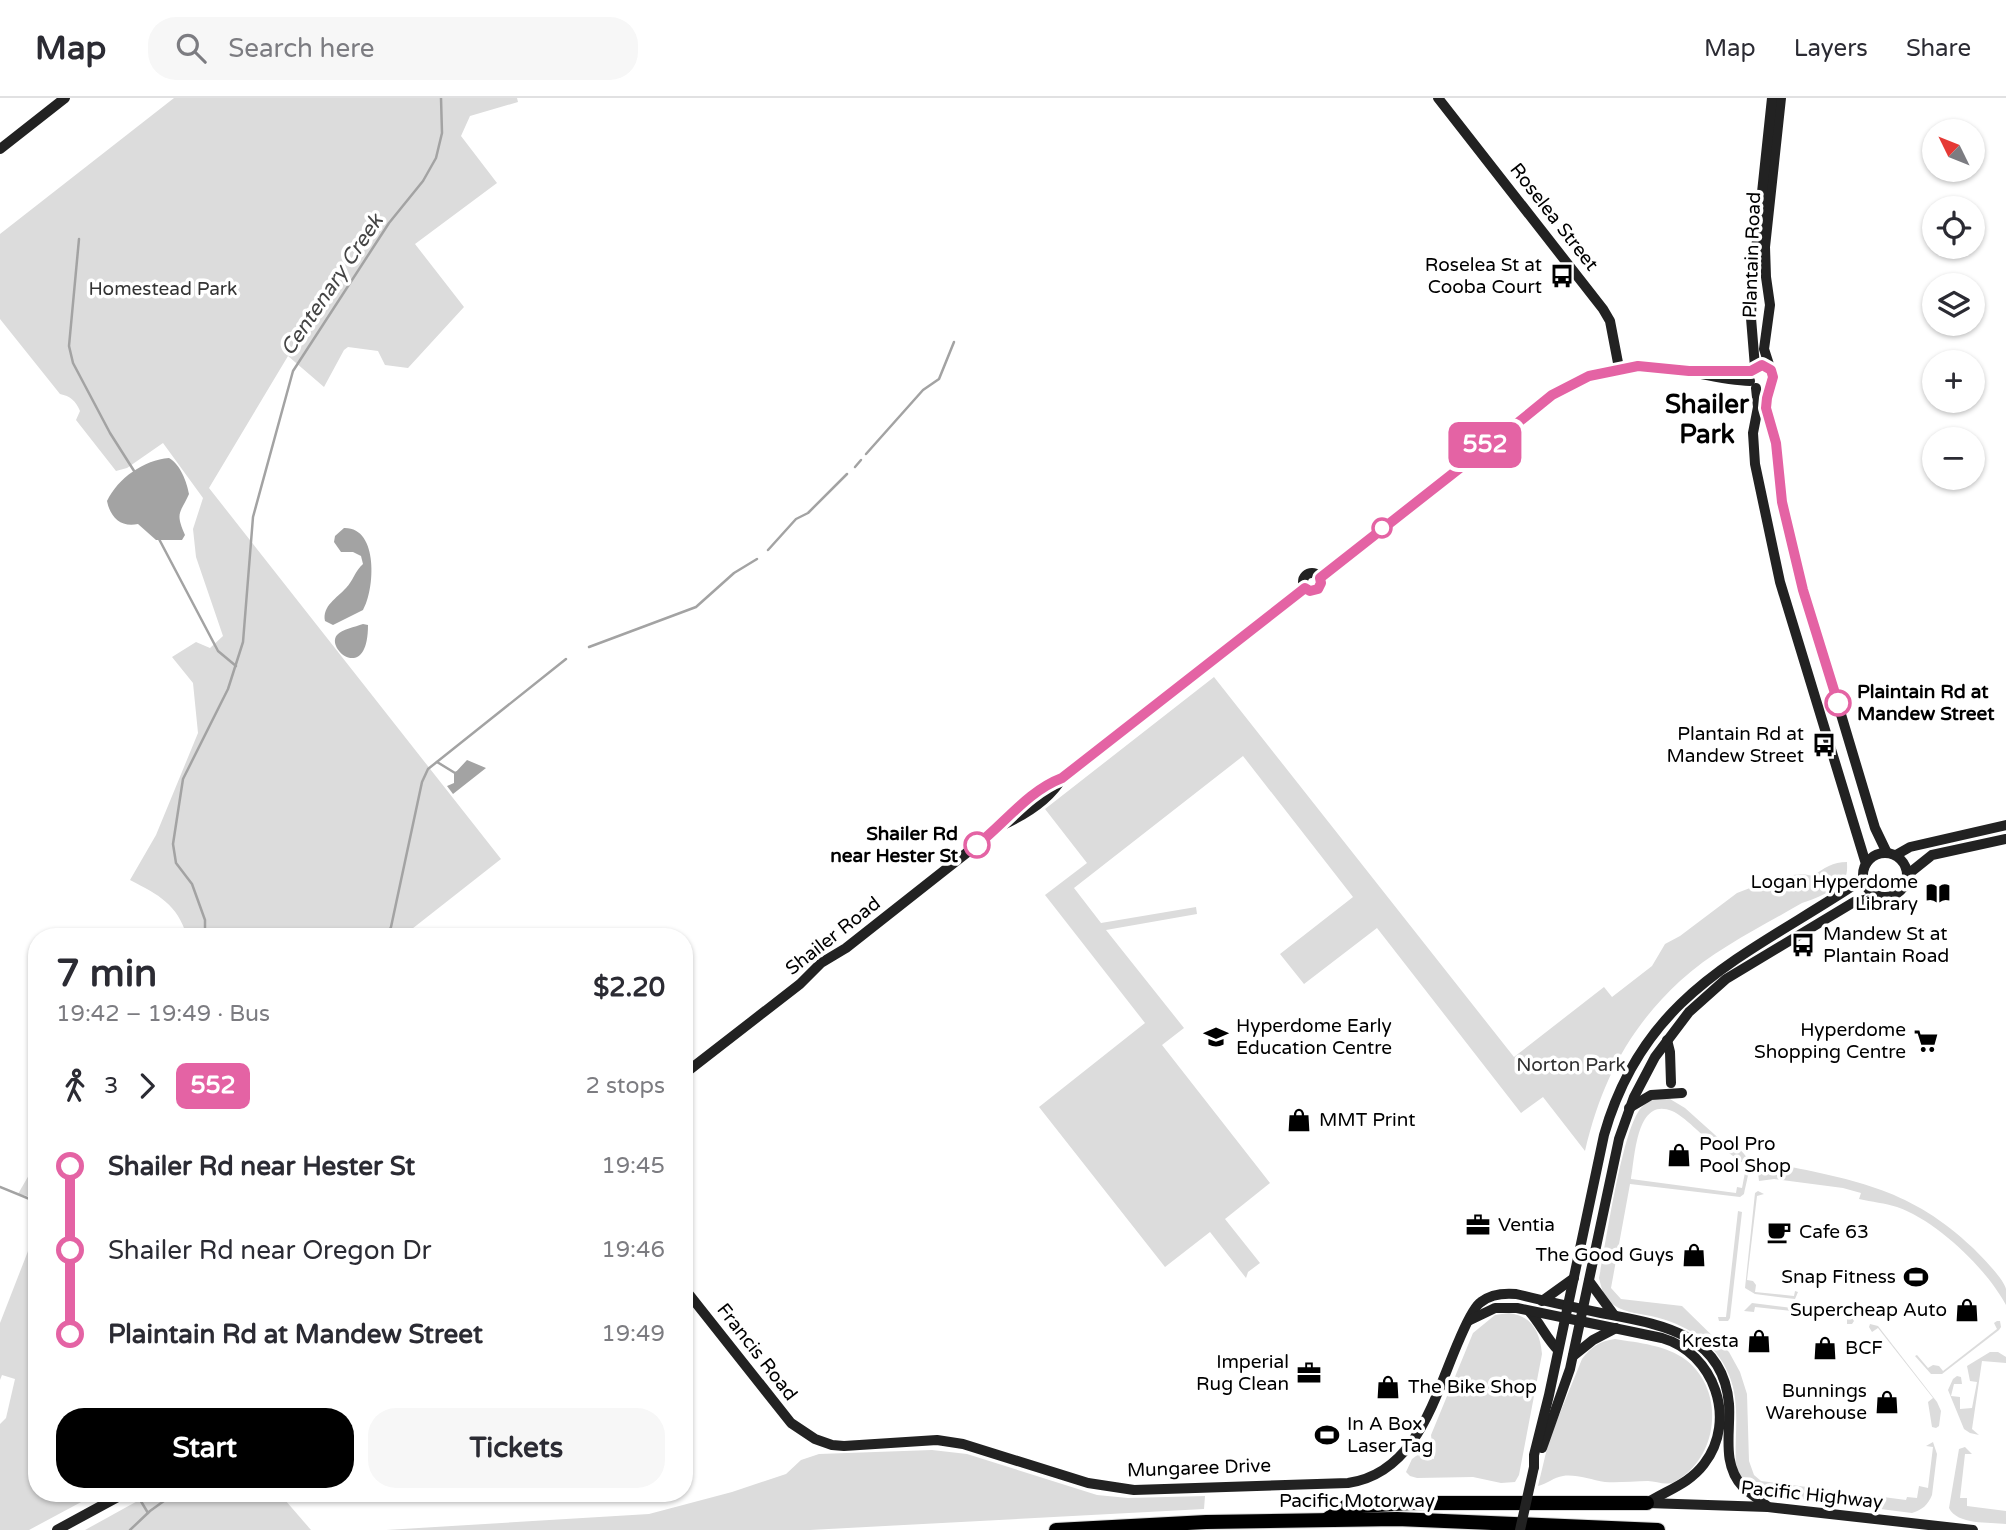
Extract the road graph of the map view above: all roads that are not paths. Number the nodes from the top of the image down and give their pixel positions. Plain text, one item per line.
1 (65, 98) edge
2 (1438, 98) edge
3 (1772, 98) edge
4 (1781, 98) edge
5 (0, 149) edge
6 (1619, 368) junction
7 (1771, 370) junction
8 (1753, 377) junction
9 (1771, 384) junction
10 (2006, 825) edge
11 (2006, 839) edge
12 (1891, 854) junction
13 (1866, 864) junction
14 (1907, 875) junction
15 (1863, 879) junction
16 (1880, 897) junction
17 (1667, 1040) junction
18 (693, 1067) edge
19 (1671, 1083) dead end
20 (1682, 1093) dead end
21 (1629, 1108) junction
22 (1574, 1278) junction
23 (1589, 1281) junction
24 (693, 1299) edge
25 (1542, 1301) junction
26 (1529, 1310) junction
27 (1567, 1312) junction
28 (1582, 1315) junction
29 (1614, 1315) junction
30 (1470, 1320) junction
31 (1616, 1328) junction
32 (1558, 1350) junction
33 (1573, 1356) junction
34 (805, 1434) joint
35 (1534, 1467) junction
36 (108, 1502) edge
37 (1647, 1503) junction
38 (1768, 1507) junction
39 (1326, 1520) junction
40 (57, 1530) edge
41 (1056, 1530) edge
42 (1520, 1530) edge
43 (1658, 1530) edge
44 (1973, 1530) edge

1 - 5 street
2 - 6 street, Roselea Street
3 - 8 street, Plantain Road
4 - 7 street, Plantain Road
6 - 8 street
6 - 18 street, Shailer Road
7 - 8 street
7 - 9 street
8 - 9 street
8 - 13 street, Plantain Road
9 - 12 street
10 - 12 street
11 - 14 street
12 - 13 street
12 - 14 street
13 - 15 street
14 - 16 street
15 - 16 street
15 - 22 street
16 - 17 street
17 - 19 street
17 - 21 street
20 - 21 street
21 - 23 street
22 - 25 street
22 - 27 street
23 - 28 street
23 - 29 street
24 - 34 street, Francis Road
25 - 27 street, Mungaree Drive
25 - 30 street, Mungaree Drive
26 - 27 street, Mungaree Drive
26 - 30 street, Mungaree Drive
26 - 32 street
27 - 28 street, Mungaree Drive
27 - 32 street
28 - 29 street, Mungaree Drive
28 - 31 street, Mungaree Drive
28 - 33 street
29 - 38 street, Mungaree Drive
30 - 34 street, Mungaree Drive
31 - 33 street
31 - 37 street, Mungaree Drive
32 - 35 street
33 - 35 street
35 - 42 street, bridge
36 - 40 street
37 - 38 street, Pacific Highway
37 - 39 highway
38 - 44 street, Pacific Highway
39 - 41 highway, Pacific Motorway
39 - 43 highway, Pacific Motorway

